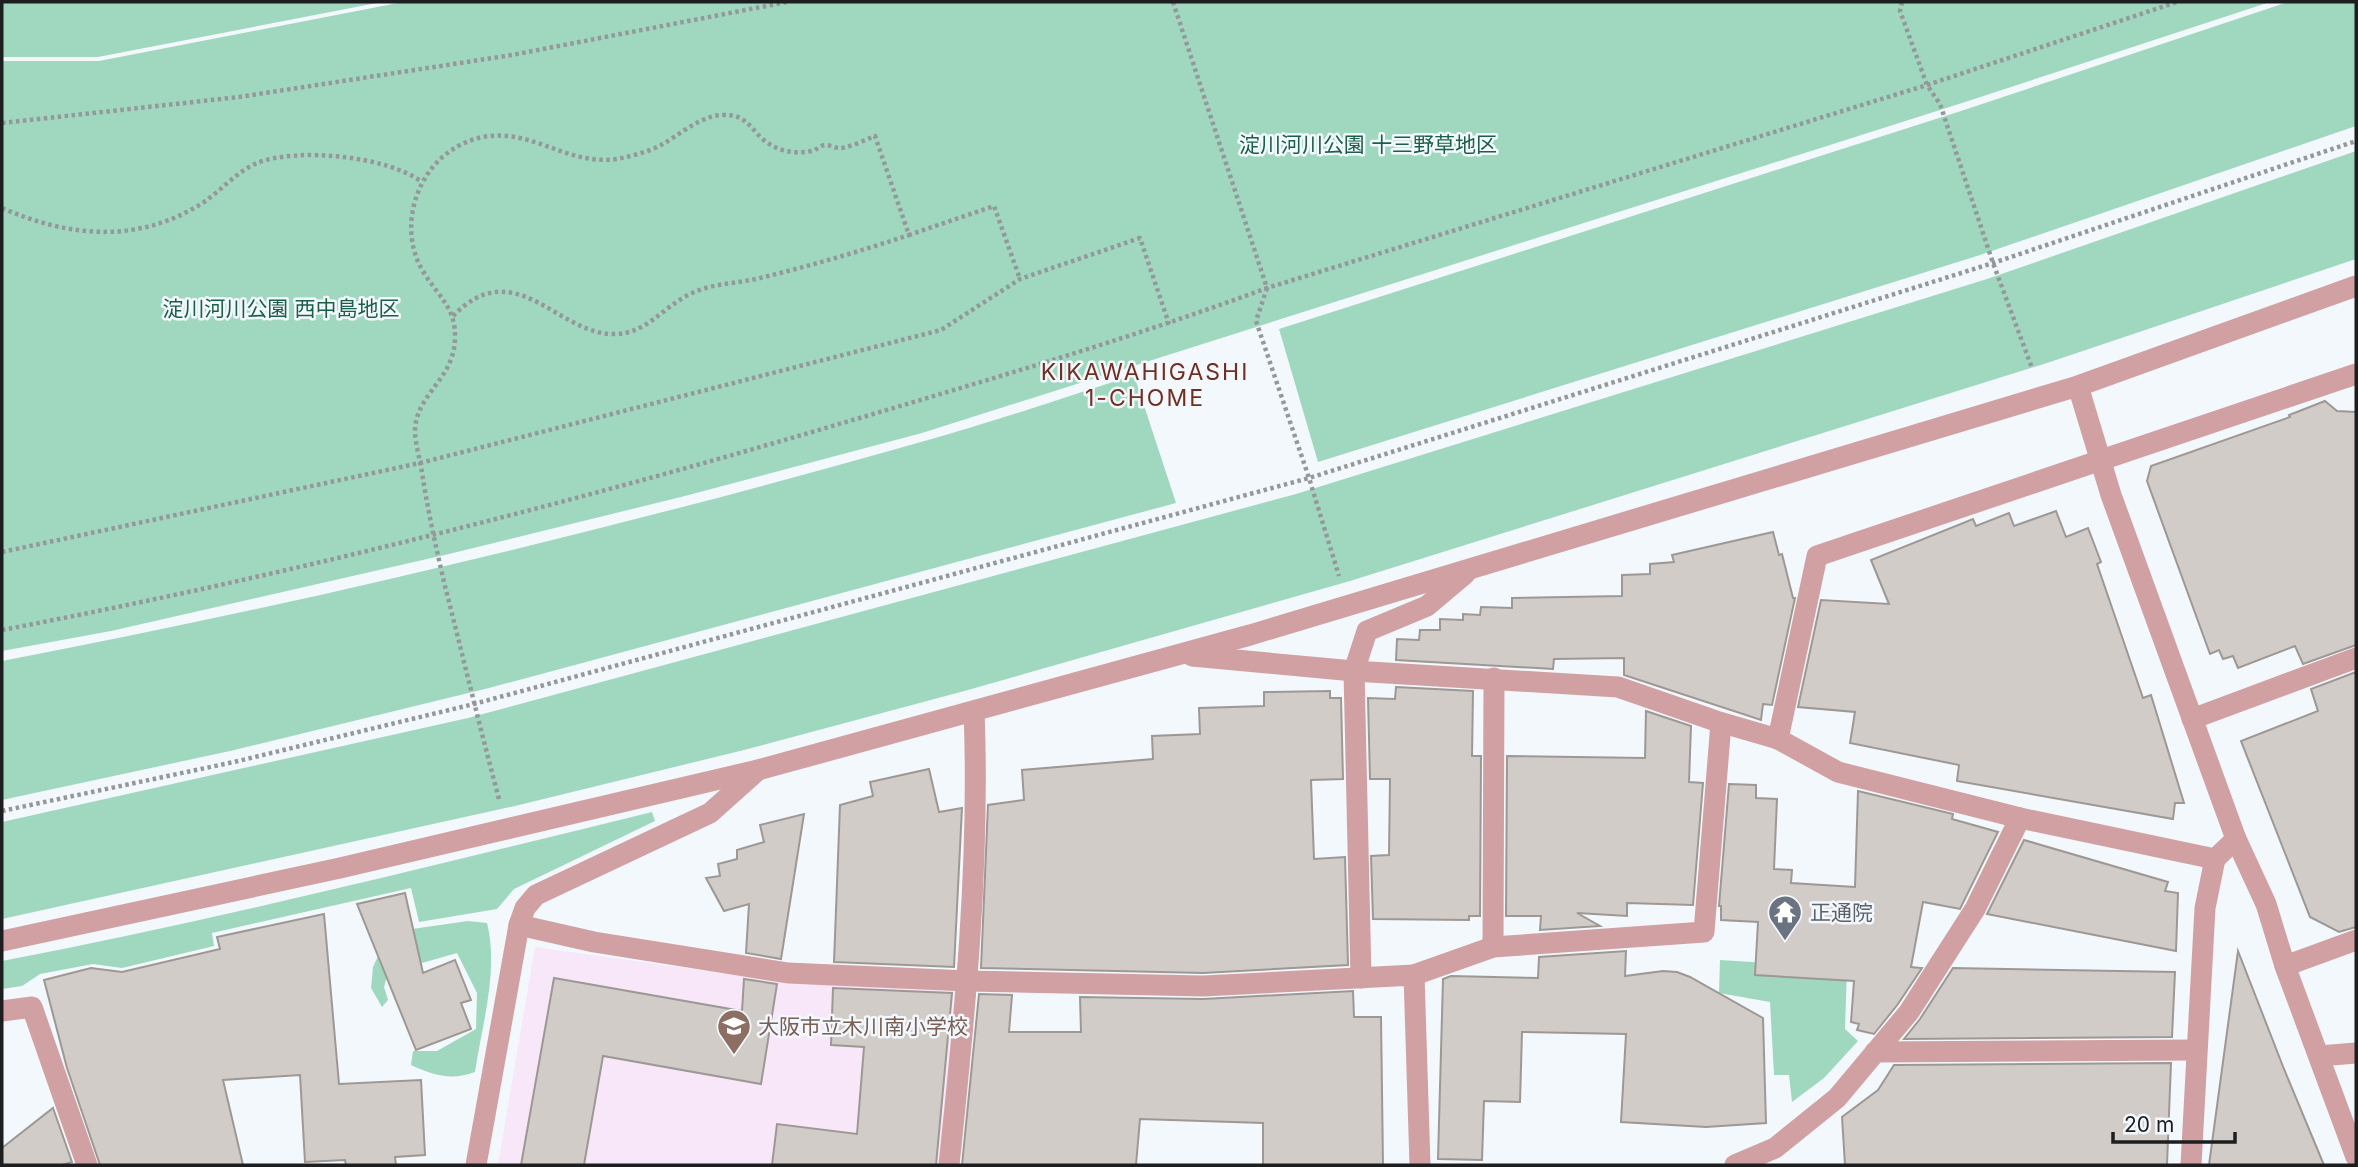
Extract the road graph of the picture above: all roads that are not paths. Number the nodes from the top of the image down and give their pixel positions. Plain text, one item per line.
1 (2356, 286) edge
2 (2356, 374) edge
3 (2078, 386) junction
4 (2101, 462) junction
5 (1472, 568) junction
6 (1179, 654) junction
7 (2356, 658) edge
8 (1354, 671) junction
9 (1494, 678) junction
10 (974, 711) junction
11 (2192, 719) junction
12 (1721, 723) junction
13 (1778, 739) junction
14 (758, 770) junction
15 (2020, 818) junction
16 (2236, 839) junction
17 (2215, 859) junction
18 (519, 925) junction
19 (2356, 940) edge
20 (2, 941) edge
21 (1493, 947) junction
22 (2286, 966) junction
23 (1414, 975) junction
24 (1361, 978) junction
25 (968, 981) junction
26 (2, 1012) edge
27 (2196, 1050) junction
28 (1875, 1052) junction
29 (2356, 1053) edge
30 (2319, 1056) junction
31 (2356, 1157) edge
32 (87, 1165) edge
33 (476, 1165) edge
34 (949, 1165) edge
35 (1420, 1165) edge
36 (1735, 1165) edge
37 (2191, 1165) edge

1 - 3 street
2 - 4 street
3 - 4 street
3 - 5 street
4 - 11 street
4 - 13 street
5 - 6 street
5 - 8 street
6 - 8 street
6 - 10 street
7 - 11 street
8 - 9 street
8 - 24 street
9 - 12 street
9 - 21 street
10 - 14 street
10 - 25 street
11 - 16 street
12 - 13 street
12 - 21 street
13 - 15 street
14 - 18 street
14 - 20 street
15 - 17 street
15 - 28 street
16 - 17 street
16 - 22 street
17 - 27 street
18 - 25 street
18 - 33 street
19 - 22 street
21 - 23 street
22 - 30 street
23 - 24 street
23 - 35 street
24 - 25 street
25 - 34 street
26 - 32 street
27 - 28 street
27 - 37 street
28 - 36 street
29 - 30 street
30 - 31 street

